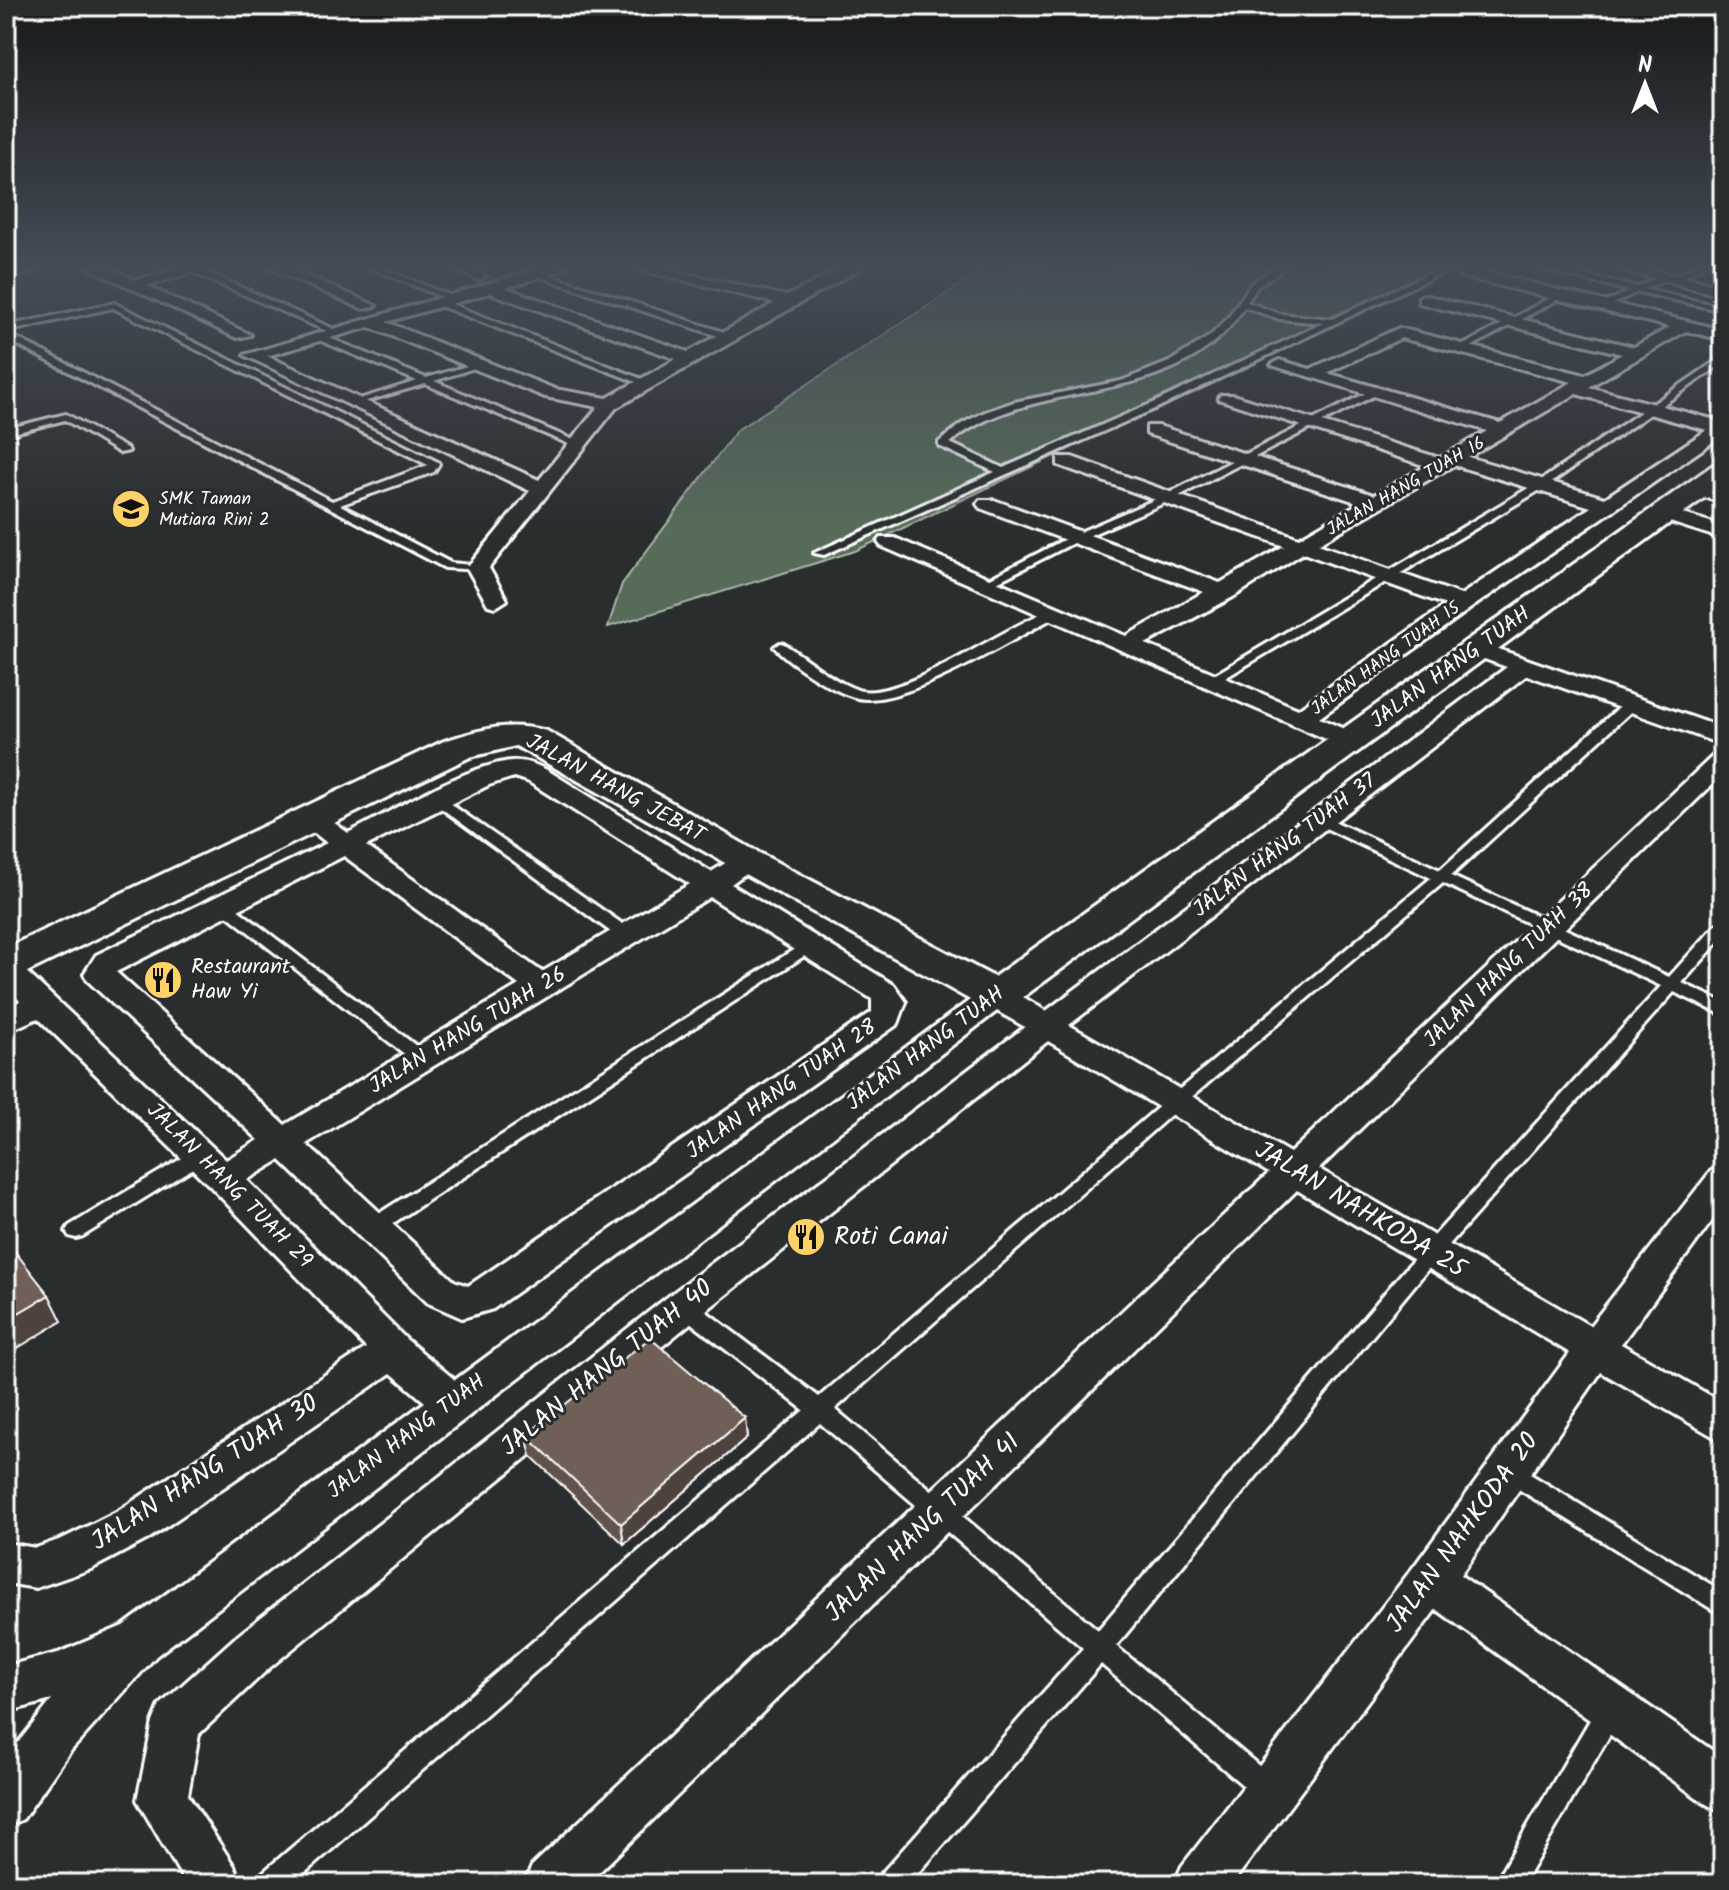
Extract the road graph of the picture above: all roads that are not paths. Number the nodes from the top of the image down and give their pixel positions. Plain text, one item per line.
1 (45, 356) edge
2 (215, 356) edge
3 (263, 356) edge
4 (366, 356) edge
5 (461, 356) edge
6 (582, 356) edge
7 (683, 356) edge
8 (691, 356) edge
9 (1186, 356) edge
10 (1260, 356) edge
11 (1350, 356) edge
12 (1489, 356) edge
13 (1632, 356) edge
14 (258, 358) junction
15 (688, 358) junction
16 (220, 359) junction
17 (1723, 359) edge
18 (478, 364) junction
19 (231, 365) junction
20 (1279, 365) dead end
21 (1312, 374) junction
22 (426, 381) junction
23 (647, 383) junction
24 (1582, 385) junction
25 (1374, 392) junction
26 (1227, 399) dead end
27 (356, 403) junction
28 (610, 404) junction
29 (1650, 409) junction
30 (1308, 423) junction
31 (1722, 428) edge
32 (1153, 430) dead end
33 (1504, 430) junction
34 (6, 432) edge
35 (578, 444) junction
36 (124, 451) dead end
37 (1241, 459) junction
38 (1065, 461) dead end
39 (1449, 462) junction
40 (1723, 471) edge
41 (1003, 472) junction
42 (1541, 485) junction
43 (540, 488) junction
44 (1709, 496) edge
45 (1165, 499) junction
46 (1378, 503) junction
47 (334, 504) junction
48 (987, 504) dead end
49 (1606, 505) junction
50 (1664, 514) junction
51 (1723, 533) edge
52 (1077, 537) junction
53 (888, 542) dead end
54 (1302, 547) junction
55 (820, 553) dead end
56 (478, 568) junction
57 (1387, 575) junction
58 (983, 585) junction
59 (1225, 592) junction
60 (496, 600) dead end
61 (1463, 603) junction
62 (1051, 614) junction
63 (1127, 645) junction
64 (780, 647) dead end
65 (1478, 649) junction
66 (1524, 666) junction
67 (1210, 681) junction
68 (1631, 704) junction
69 (1301, 719) junction
70 (1723, 737) edge
71 (1351, 741) junction
72 (1723, 760) edge
73 (439, 800) junction
74 (311, 819) junction
75 (1320, 820) junction
76 (348, 846) junction
77 (747, 862) junction
78 (1441, 877) junction
79 (713, 885) junction
80 (223, 905) junction
81 (1549, 927) junction
82 (1723, 927) edge
83 (628, 936) junction
84 (809, 945) junction
85 (6, 967) edge
86 (1669, 984) junction
87 (542, 987) junction
88 (996, 996) junction
89 (41, 1004) junction
90 (1723, 1009) edge
91 (6, 1021) edge
92 (1047, 1026) junction
93 (422, 1059) junction
94 (1175, 1102) junction
95 (283, 1142) junction
96 (211, 1166) junction
97 (1295, 1172) junction
98 (1723, 1180) edge
99 (374, 1226) junction
100 (76, 1231) dead end
101 (1431, 1252) junction
102 (684, 1306) junction
103 (1595, 1349) junction
104 (393, 1351) junction
105 (452, 1402) junction
106 (819, 1409) junction
107 (1723, 1424) edge
108 (1509, 1471) junction
109 (940, 1512) junction
110 (6, 1563) edge
111 (1431, 1580) junction
112 (1723, 1605) edge
113 (140, 1640) junction
114 (1098, 1649) junction
115 (6, 1689) edge
116 (1611, 1708) junction
117 (1723, 1787) edge
118 (1270, 1792) junction
119 (6, 1802) edge
120 (216, 1884) edge
121 (271, 1884) edge
122 (550, 1884) edge
123 (891, 1884) edge
124 (1200, 1884) edge
125 (1508, 1884) edge

1 - 47 lane
2 - 16 lane
3 - 14 street
4 - 22 lane
5 - 18 street
6 - 23 lane
7 - 15 street
8 - 15 street
9 - 41 lane
10 - 41 lane
11 - 21 street
12 - 24 street
13 - 24 street, JALAN HANG TUAH 16
14 - 16 lane
14 - 19 lane
14 - 27 street
15 - 23 street
16 - 19 lane
17 - 29 lane
18 - 22 lane
18 - 28 street
19 - 47 lane
20 - 21 street
21 - 25 street
22 - 27 lane
22 - 35 lane
23 - 28 street
24 - 29 street
24 - 33 street, JALAN HANG TUAH 16
25 - 30 lane
25 - 33 street
26 - 30 street
27 - 43 street
28 - 35 street
29 - 31 street
29 - 42 lane
30 - 37 lane
30 - 39 street
31 - 49 street, JALAN HANG TUAH 15
32 - 37 street
33 - 39 street, JALAN HANG TUAH 16
34 - 36 lane
35 - 43 street
37 - 45 lane
37 - 46 street
38 - 45 street
39 - 42 street
39 - 46 street, JALAN HANG TUAH 16
40 - 44 street, JALAN HANG TUAH
41 - 55 lane
42 - 49 street
42 - 57 lane
43 - 56 street
44 - 50 street, JALAN HANG TUAH
45 - 52 lane
45 - 54 street
46 - 54 street, JALAN HANG TUAH 16
47 - 56 lane
48 - 52 street
49 - 61 street, JALAN HANG TUAH 15
50 - 51 street
50 - 65 street, JALAN HANG TUAH
52 - 58 lane
52 - 59 street
53 - 58 street, JALAN HANG TUAH 15
54 - 57 street
54 - 59 street, JALAN HANG TUAH 16
56 - 60 street
57 - 61 street
57 - 67 lane
58 - 62 street, JALAN HANG TUAH 15
59 - 63 street, JALAN HANG TUAH 16
61 - 69 street, JALAN HANG TUAH 15
62 - 63 street, JALAN HANG TUAH 15
62 - 64 lane
63 - 67 street, JALAN HANG TUAH 15
65 - 66 street
65 - 71 street, JALAN HANG TUAH
66 - 68 street
66 - 75 street, JALAN HANG TUAH 37
67 - 69 street, JALAN HANG TUAH 15
68 - 70 street
68 - 78 lane
69 - 71 street
71 - 88 street, JALAN HANG TUAH
72 - 81 street, JALAN HANG TUAH 38
73 - 76 street, JALAN HANG TUAH 28
73 - 79 street, JALAN HANG TUAH 28
73 - 83 lane
74 - 76 street
74 - 77 street, JALAN HANG JEBAT
74 - 85 street, JALAN HANG JEBAT
75 - 78 lane
75 - 92 street, JALAN HANG TUAH 37
76 - 80 street, JALAN HANG TUAH 28
76 - 87 street
77 - 79 street, JALAN HANG TUAH 26
77 - 88 street, JALAN HANG JEBAT
78 - 81 lane
78 - 94 lane
79 - 83 street, JALAN HANG TUAH 26
79 - 84 street, JALAN HANG TUAH 28
80 - 93 lane
80 - 95 street, JALAN HANG TUAH 28
81 - 86 lane
81 - 97 street, JALAN HANG TUAH 38
82 - 86 lane
83 - 87 street, JALAN HANG TUAH 26
84 - 99 lane
84 - 99 street, JALAN HANG TUAH 28
85 - 89 street, JALAN HANG TUAH 29
86 - 90 lane
86 - 101 lane
87 - 93 street, JALAN HANG TUAH 26
88 - 92 street, JALAN NAHKODA 25
88 - 105 street, JALAN HANG TUAH
89 - 91 street
89 - 96 street, JALAN HANG TUAH 29
92 - 94 street, JALAN NAHKODA 25
92 - 102 street, JALAN HANG TUAH 40
93 - 95 street, JALAN HANG TUAH 26
94 - 97 street, JALAN NAHKODA 25
94 - 106 lane
95 - 96 street, JALAN HANG TUAH 26
95 - 99 street, JALAN HANG TUAH 28
96 - 100 lane
96 - 104 street, JALAN HANG TUAH 29
97 - 101 street, JALAN NAHKODA 25
97 - 109 street, JALAN HANG TUAH 41
98 - 103 street, JALAN NAHKODA 20
101 - 103 street, JALAN NAHKODA 25
101 - 114 lane
102 - 106 lane
102 - 120 street, JALAN HANG TUAH 40
103 - 107 street, JALAN NAHKODA 25
103 - 108 street, JALAN NAHKODA 20
104 - 105 street, JALAN HANG TUAH 29
104 - 110 street, JALAN HANG TUAH 30
105 - 113 street, JALAN HANG TUAH
106 - 109 lane
106 - 121 lane
108 - 111 street, JALAN NAHKODA 20
108 - 112 lane
109 - 114 lane
109 - 122 street, JALAN HANG TUAH 41
111 - 116 street
111 - 118 street, JALAN NAHKODA 20
113 - 115 street, JALAN HANG TUAH
113 - 119 street, JALAN HANG TUAH
114 - 118 lane
114 - 123 lane
116 - 117 street
116 - 125 lane
118 - 124 street, JALAN NAHKODA 20

